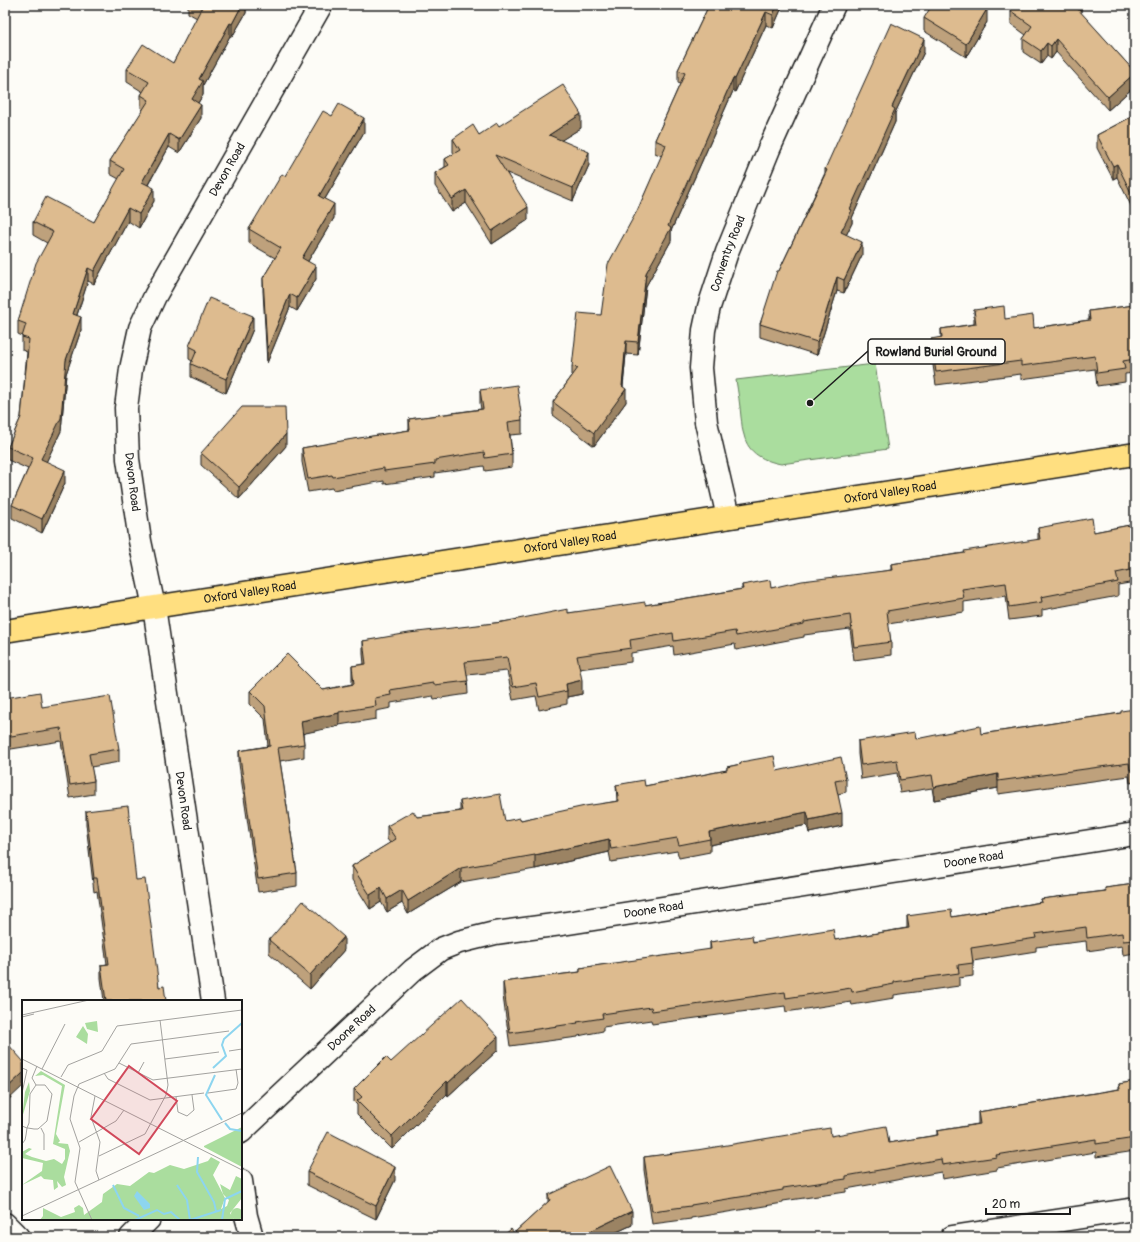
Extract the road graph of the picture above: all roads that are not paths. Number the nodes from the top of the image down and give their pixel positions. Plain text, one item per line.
1 (321, 5) edge
2 (834, 5) edge
3 (1135, 454) edge
4 (728, 517) junction
5 (154, 607) junction
6 (5, 631) edge
7 (1135, 834) edge
8 (213, 1000) edge
9 (242, 1131) edge
10 (242, 1188) edge
11 (1135, 1209) edge
12 (148, 1220) edge
13 (5, 1224) edge
14 (18, 1237) edge
15 (131, 1237) edge
16 (252, 1237) edge
17 (952, 1237) edge

1 - 5 street, Devon Road
2 - 4 street, Conventry Road
3 - 4 main road, Oxford Valley Road
4 - 5 main road, Oxford Valley Road
5 - 6 main road, Oxford Valley Road
5 - 8 street, Devon Road
7 - 9 street, Doone Road
10 - 16 street
11 - 17 street
12 - 15 street
13 - 14 street

